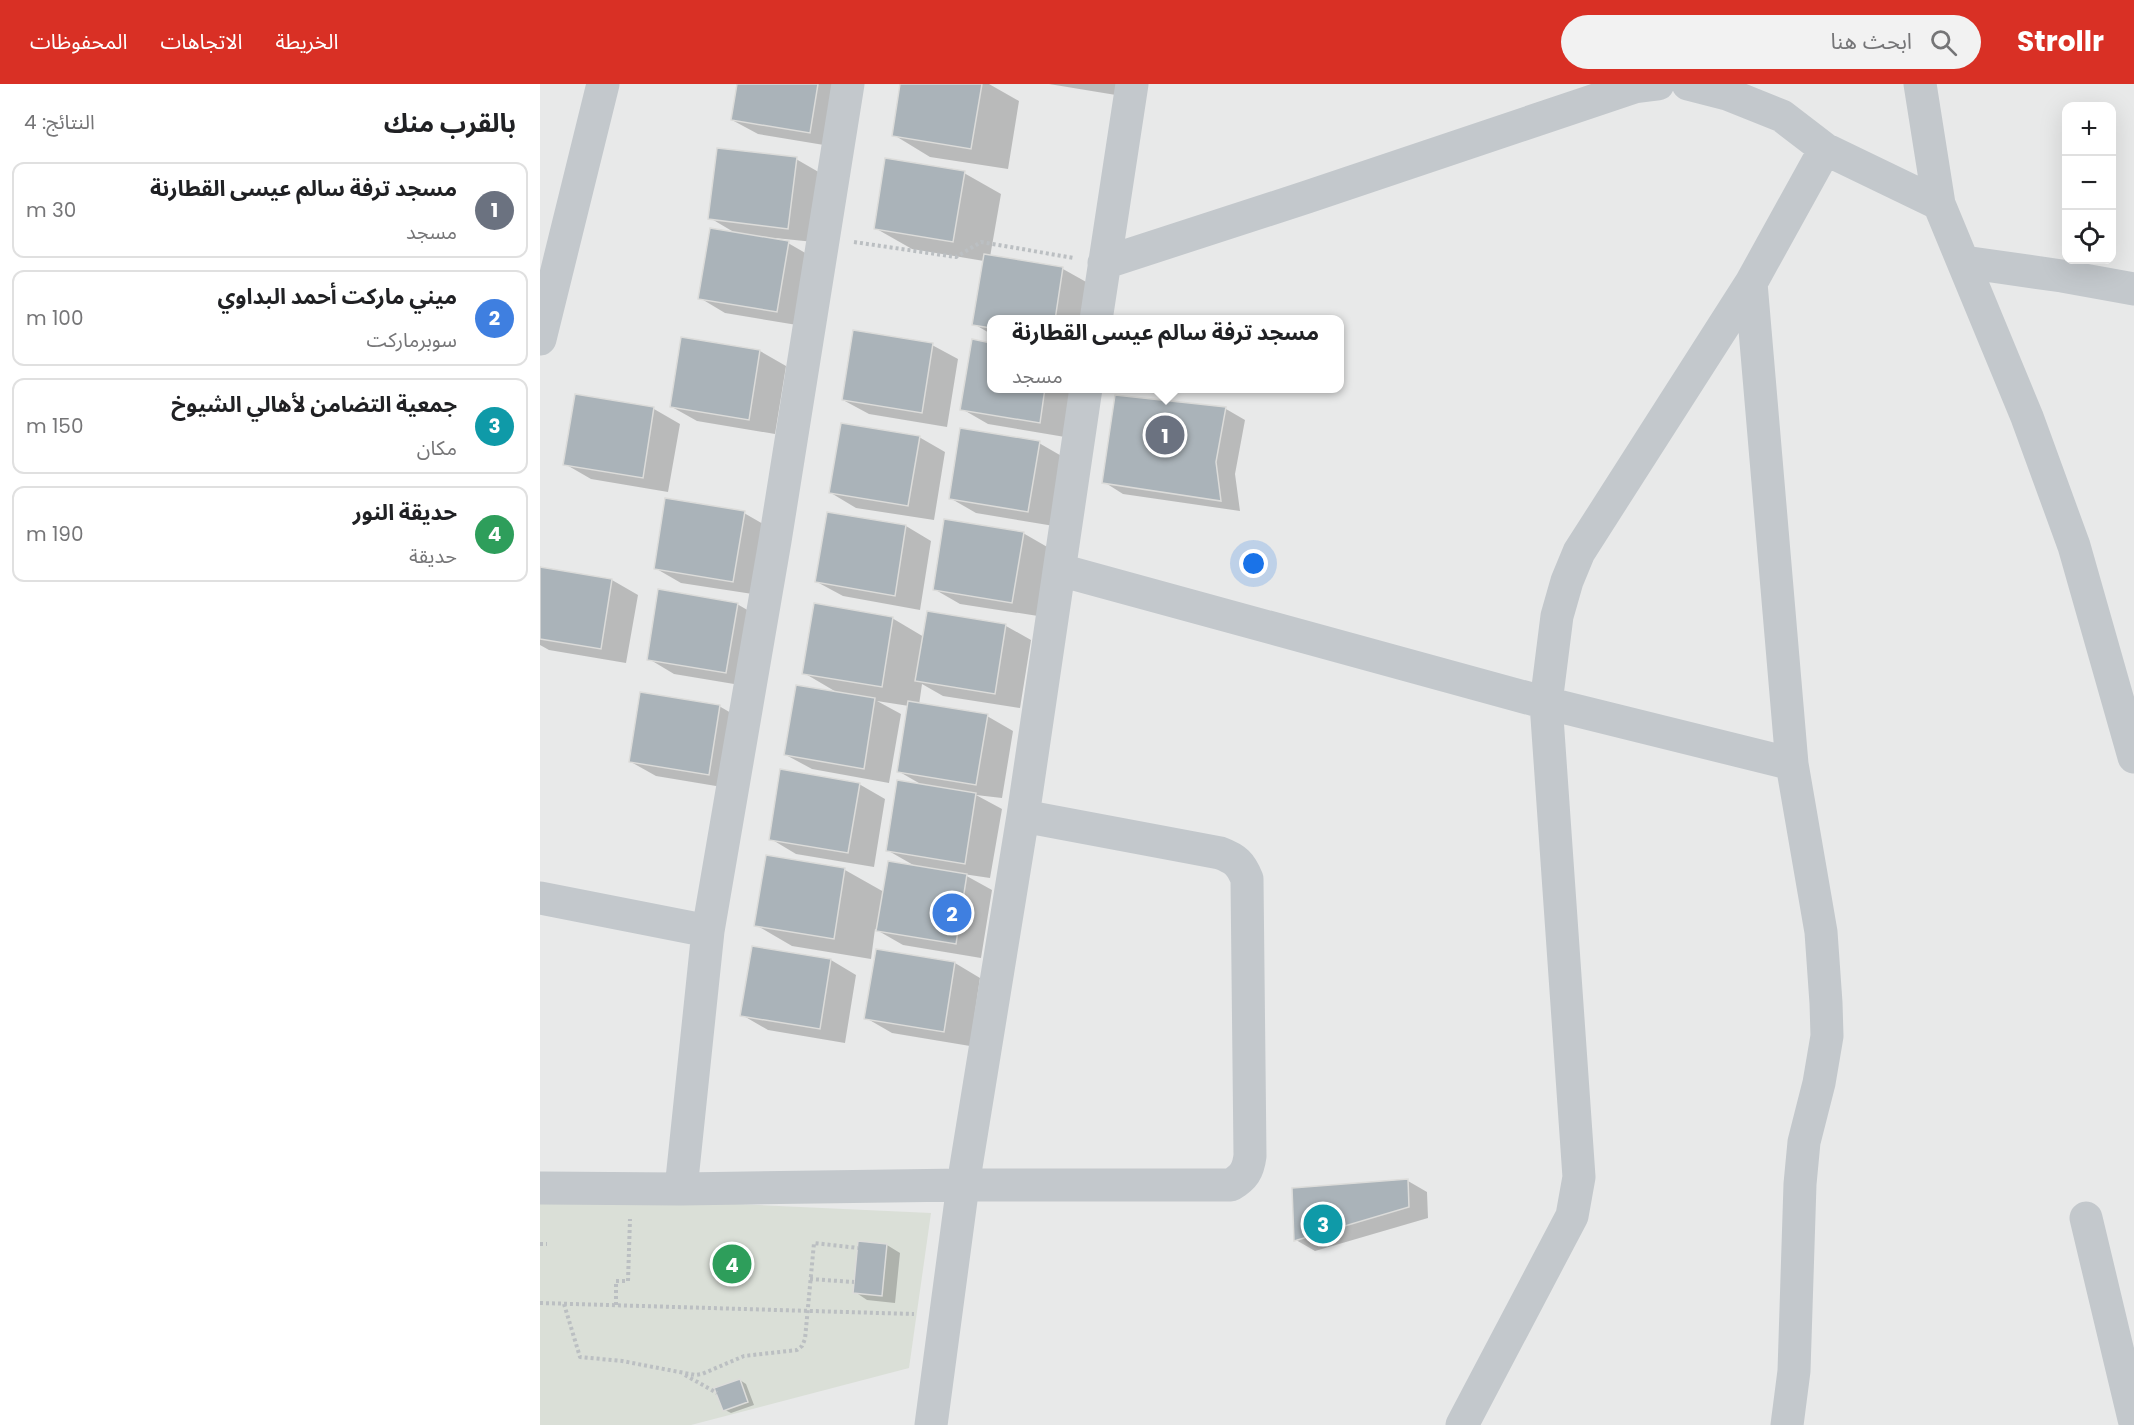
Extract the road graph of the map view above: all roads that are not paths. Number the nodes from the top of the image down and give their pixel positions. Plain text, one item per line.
1 (603, 84) edge
2 (848, 84) edge
3 (1132, 84) edge
4 (1688, 84) edge
5 (1920, 84) edge
6 (1642, 85) edge
7 (1826, 149) junction
8 (1939, 204) junction
9 (1964, 262) junction
10 (1104, 263) junction
11 (548, 276) edge
12 (1751, 283) junction
13 (2134, 289) edge
14 (1097, 315) edge
15 (540, 339) edge
16 (1085, 393) edge
17 (1060, 570) junction
18 (1546, 703) junction
19 (2134, 757) edge
20 (1792, 764) junction
21 (1023, 816) junction
22 (540, 898) edge
23 (708, 932) junction
24 (963, 1185) junction
25 (540, 1188) edge
26 (681, 1189) junction
27 (2086, 1218) dead end
28 (2134, 1419) edge
29 (931, 1425) edge
30 (1462, 1425) edge
31 (1786, 1425) edge

1 - 11 street
2 - 23 street
3 - 10 street
4 - 7 street
5 - 8 street
6 - 10 street
7 - 8 street
7 - 12 street
8 - 9 street
9 - 13 street
9 - 19 street
10 - 14 street
11 - 15 street
12 - 18 street
12 - 20 street
16 - 17 street
17 - 18 street
17 - 21 street
18 - 20 street
18 - 30 street
20 - 31 street
21 - 24 street
21 - 24 street
22 - 23 street
23 - 26 street
24 - 26 street
24 - 29 street
25 - 26 street
27 - 28 street

